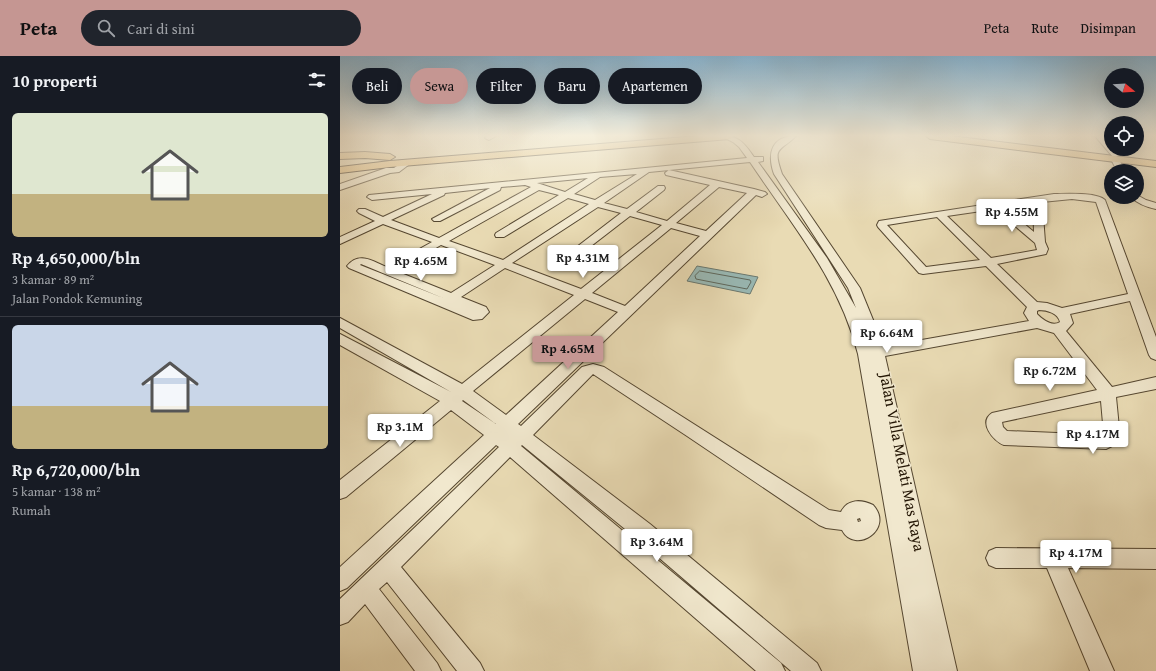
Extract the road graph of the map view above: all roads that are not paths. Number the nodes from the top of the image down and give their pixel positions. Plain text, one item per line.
1 (361, 165) edge
2 (399, 165) edge
3 (707, 165) edge
4 (755, 165) edge
5 (775, 165) edge
6 (391, 168) junction
7 (340, 170) edge
8 (647, 170) junction
9 (657, 170) junction
10 (600, 175) junction
11 (523, 182) junction
12 (714, 183) junction
13 (503, 184) junction
14 (340, 187) edge
15 (538, 187) junction
16 (661, 188) dead end
17 (449, 189) junction
18 (754, 192) junction
19 (394, 195) junction
20 (567, 195) junction
21 (372, 197) junction
22 (778, 197) junction
23 (1144, 198) edge
24 (1037, 201) junction
25 (1144, 202) edge
26 (1156, 202) edge
27 (597, 204) junction
28 (997, 206) junction
29 (1156, 206) edge
30 (360, 211) junction
31 (629, 213) junction
32 (940, 215) junction
33 (437, 219) dead end
34 (383, 221) junction
35 (665, 223) junction
36 (500, 235) dead end
37 (708, 235) junction
38 (340, 241) edge
39 (440, 242) junction
40 (1040, 242) junction
41 (569, 258) dead end
42 (988, 262) junction
43 (504, 264) junction
44 (387, 271) junction
45 (412, 286) junction
46 (580, 292) junction
47 (1137, 300) junction
48 (627, 311) junction
49 (1035, 315) junction
50 (1062, 320) junction
51 (340, 322) edge
52 (340, 339) edge
53 (870, 349) junction
54 (1156, 354) edge
55 (1156, 383) edge
56 (453, 393) junction
57 (1108, 393) junction
58 (508, 435) junction
59 (340, 478) edge
60 (340, 491) edge
61 (849, 522) dead end
62 (996, 558) dead end
63 (1053, 558) junction
64 (1156, 559) edge
65 (389, 568) junction
66 (340, 581) edge
67 (366, 589) junction
68 (340, 614) edge
69 (429, 671) edge
70 (472, 671) edge
71 (773, 671) edge
72 (809, 671) edge
73 (925, 671) edge
74 (945, 671) edge
75 (1102, 671) edge

1 - 6 main road
2 - 6 main road
3 - 9 street
4 - 22 street, Jalan Villa Melati Mas Raya
5 - 53 street, Jalan Villa Melati Mas Raya
6 - 7 main road
6 - 14 street
6 - 21 street
8 - 9 street
8 - 10 street
8 - 27 street
9 - 12 street
10 - 11 street
10 - 20 street
11 - 13 street
11 - 15 street
12 - 18 street
12 - 35 street
13 - 17 street
13 - 33 street
15 - 20 street
15 - 39 street
16 - 31 street
17 - 19 street
17 - 34 street
18 - 22 street
18 - 37 street
19 - 21 street
19 - 30 street
20 - 27 street
20 - 36 street
21 - 30 street
22 - 53 street, Jalan Villa Melati Mas Raya
23 - 26 street
24 - 28 street
24 - 40 street
24 - 47 street
25 - 29 street
27 - 31 street
27 - 43 street
28 - 32 street
28 - 40 street
30 - 34 street
31 - 35 street
31 - 41 street
32 - 42 street
32 - 42 street
34 - 38 street
34 - 39 street
35 - 37 street
35 - 46 street
37 - 48 street
39 - 43 street
39 - 44 street
40 - 42 street
42 - 49 street
43 - 45 street
43 - 46 street
44 - 45 street
44 - 45 street
46 - 48 street
46 - 56 street
47 - 50 street
47 - 54 street
48 - 58 street
49 - 50 street
49 - 50 street
49 - 53 street
50 - 57 street
51 - 56 street
52 - 56 street
53 - 73 street, Jalan Villa Melati Mas Raya
53 - 74 street, Jalan Villa Melati Mas Raya
55 - 57 street
56 - 58 street
56 - 59 street
56 - 60 street
57 - 57 street
58 - 61 street
58 - 65 street
58 - 66 street
58 - 71 street
58 - 72 street
62 - 63 street
63 - 64 street
63 - 75 street
65 - 67 street
65 - 70 street
67 - 68 street
67 - 69 street

